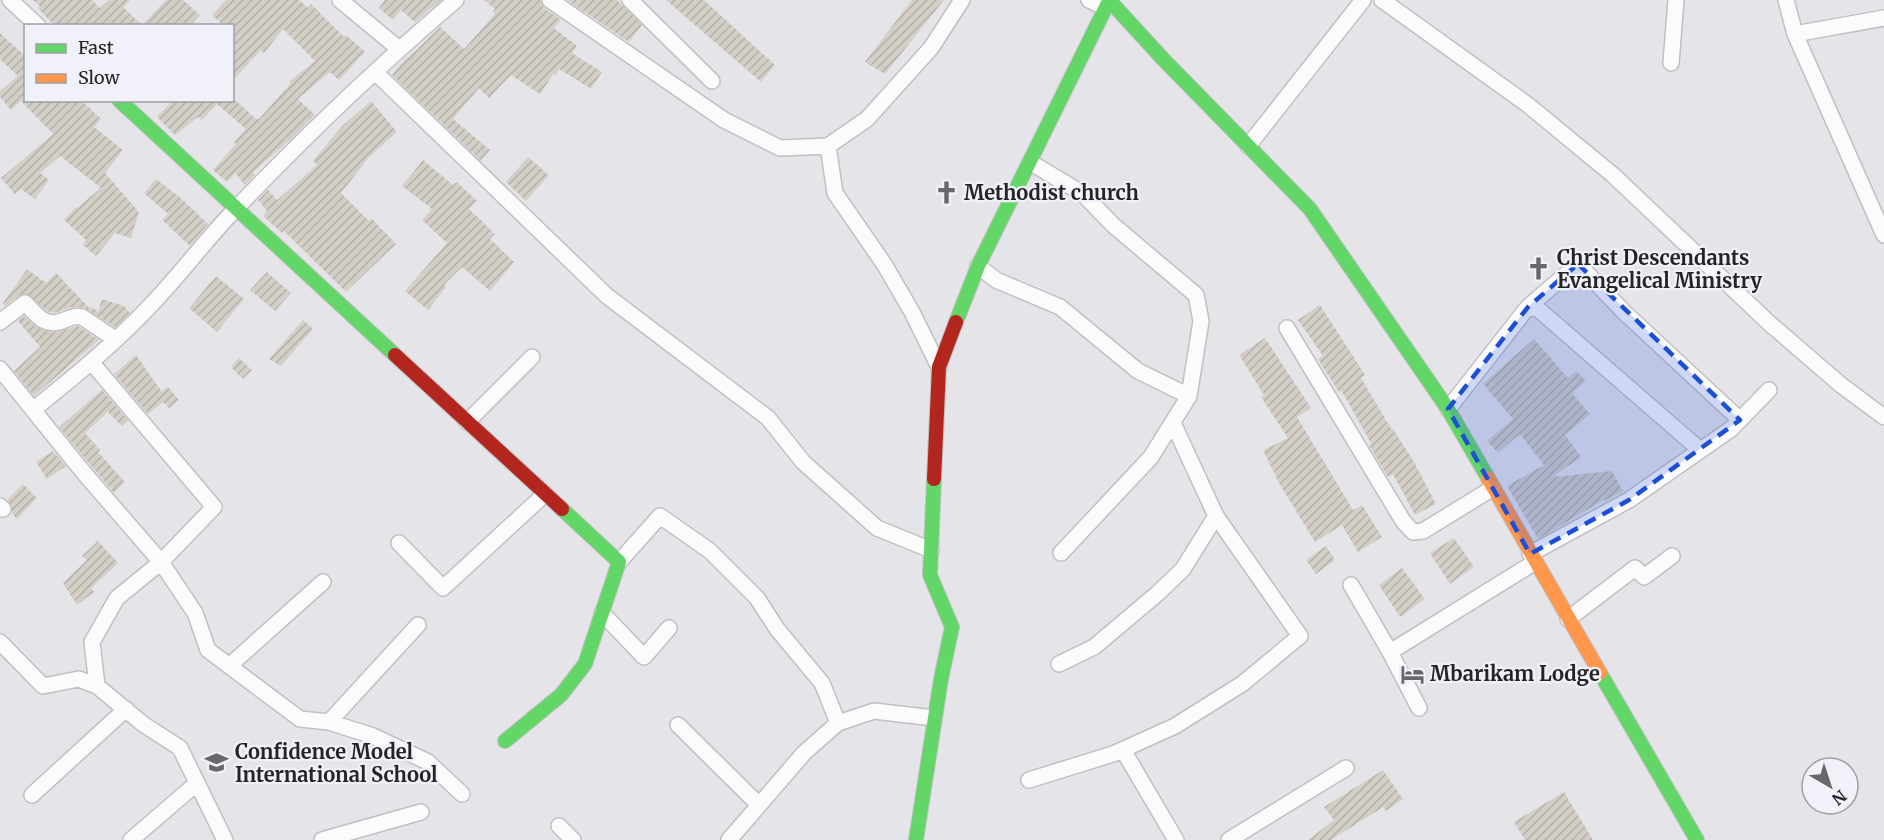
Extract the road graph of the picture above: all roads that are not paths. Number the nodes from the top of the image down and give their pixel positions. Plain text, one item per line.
1 (10, 0) edge
2 (340, 0) edge
3 (456, 0) edge
4 (550, 0) edge
5 (630, 0) edge
6 (962, 0) edge
7 (1089, 0) edge
8 (1363, 0) edge
9 (1382, 0) edge
10 (1676, 0) edge
11 (1786, 0) edge
12 (1108, 3) edge
13 (1884, 18) edge
14 (36, 24) edge
15 (1795, 34) junction
16 (399, 49) junction
17 (1671, 63) dead end
18 (375, 72) junction
19 (712, 81) dead end
20 (121, 102) edge
21 (828, 146) junction
22 (1248, 146) junction
23 (1030, 162) junction
24 (236, 209) junction
25 (1884, 235) edge
26 (978, 266) junction
27 (1528, 307) junction
28 (0, 322) edge
29 (1287, 328) dead end
30 (115, 339) junction
31 (532, 357) dead end
32 (92, 363) junction
33 (939, 367) junction
34 (0, 369) edge
35 (1769, 390) dead end
36 (1189, 396) junction
37 (34, 409) junction
38 (1448, 409) junction
39 (1884, 417) edge
40 (1740, 420) junction
41 (467, 422) junction
42 (1173, 423) junction
43 (1699, 449) junction
44 (1493, 488) junction
45 (545, 494) junction
46 (1216, 516) junction
47 (399, 543) dead end
48 (931, 550) junction
49 (1061, 553) dead end
50 (1672, 556) dead end
51 (1533, 558) junction
52 (161, 562) junction
53 (619, 562) junction
54 (323, 582) dead end
55 (1351, 585) dead end
56 (602, 613) junction
57 (1568, 619) junction
58 (418, 625) dead end
59 (669, 628) dead end
60 (0, 642) edge
61 (1390, 652) junction
62 (1059, 664) dead end
63 (229, 666) junction
64 (97, 686) junction
65 (1419, 708) dead end
66 (126, 709) junction
67 (934, 718) junction
68 (329, 722) junction
69 (838, 723) junction
70 (678, 725) dead end
71 (505, 741) dead end
72 (1123, 750) junction
73 (1346, 768) dead end
74 (1029, 780) dead end
75 (197, 783) junction
76 (462, 794) dead end
77 (32, 795) dead end
78 (759, 805) junction
79 (422, 813) dead end
80 (559, 826) dead end
81 (130, 840) edge
82 (225, 840) edge
83 (322, 840) edge
84 (573, 840) edge
85 (729, 840) edge
86 (916, 840) edge
87 (1176, 840) edge
88 (1229, 840) edge
89 (1697, 840) edge

1 - 14 street
2 - 16 street
3 - 16 street
4 - 21 street
5 - 19 street
6 - 21 street
7 - 12 street
8 - 22 street
9 - 39 street
10 - 17 street
11 - 15 street
12 - 22 street
12 - 23 street
13 - 15 street
15 - 25 street
16 - 18 street
18 - 24 street
18 - 48 street
20 - 24 street
21 - 33 street
22 - 38 street
23 - 26 street
23 - 36 street
24 - 30 street
24 - 41 street
26 - 33 street
26 - 36 street
27 - 38 street
27 - 40 street
27 - 43 street
28 - 30 street
29 - 44 street
30 - 32 street
31 - 41 street
32 - 37 street
32 - 52 street
33 - 48 street
34 - 37 street
35 - 40 street
36 - 42 street
37 - 52 street
38 - 44 street
40 - 43 street
41 - 45 street
42 - 46 street
42 - 49 street
43 - 51 street
44 - 51 street
45 - 47 street
45 - 53 street
46 - 62 street
46 - 72 street
48 - 67 street
50 - 57 street
51 - 57 street
51 - 61 street
52 - 63 street
52 - 64 street
53 - 56 street
53 - 69 street
54 - 63 street
55 - 61 street
56 - 59 street
56 - 71 street
57 - 89 street
58 - 68 street
60 - 64 street
61 - 65 street
63 - 68 street
64 - 66 street
66 - 75 street
66 - 77 street
67 - 69 street
67 - 86 street
68 - 76 street
69 - 78 street
70 - 78 street
72 - 74 street
72 - 87 street
73 - 88 street
75 - 81 street
75 - 82 street
78 - 85 street
79 - 83 street
80 - 84 street

